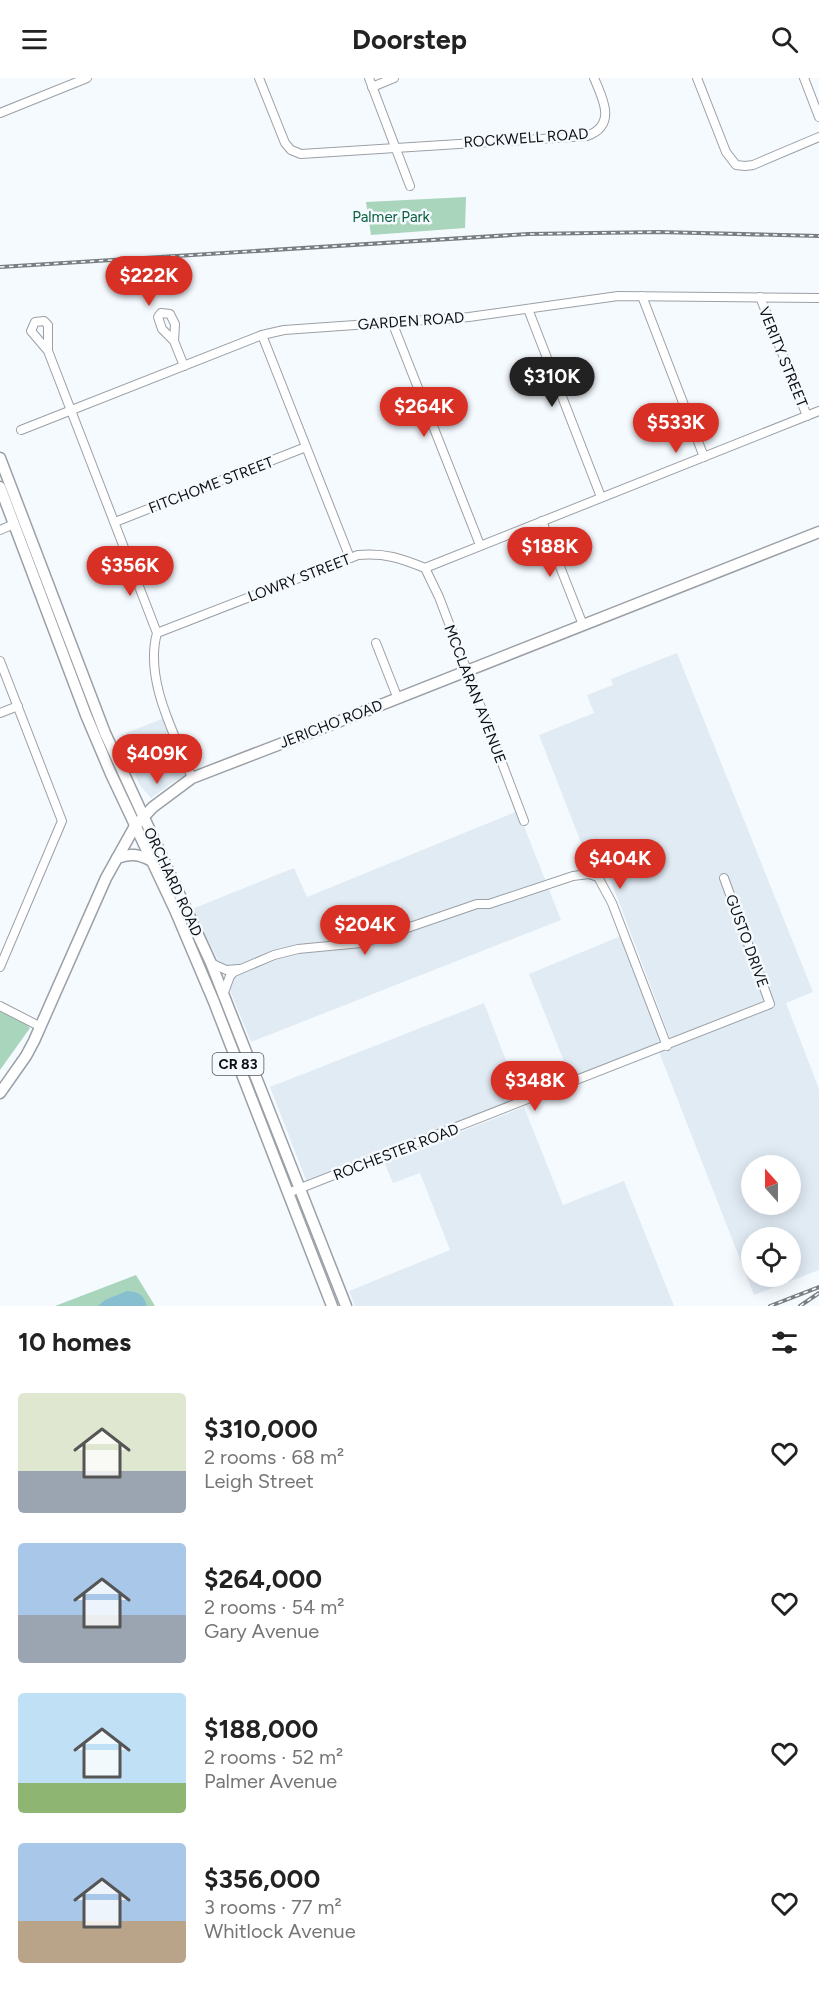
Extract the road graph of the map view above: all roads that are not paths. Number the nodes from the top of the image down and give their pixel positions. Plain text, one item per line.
1 (87, 78) edge
2 (259, 78) edge
3 (394, 78) edge
4 (594, 78) edge
5 (697, 78) edge
6 (804, 78) edge
7 (370, 82) edge
8 (0, 113) edge
9 (819, 117) edge
10 (819, 137) edge
11 (396, 147) junction
12 (410, 186) dead end
13 (642, 296) junction
14 (760, 297) junction
15 (819, 298) edge
16 (528, 309) junction
17 (392, 322) junction
18 (262, 335) junction
19 (174, 341) dead end
20 (48, 351) dead end
21 (184, 366) junction
22 (71, 410) junction
23 (819, 411) edge
24 (807, 416) junction
25 (21, 430) dead end
26 (306, 447) junction
27 (704, 457) junction
28 (0, 458) edge
29 (0, 488) edge
30 (601, 497) junction
31 (542, 521) junction
32 (115, 522) junction
33 (14, 524) junction
34 (0, 530) edge
35 (819, 532) edge
36 (480, 545) junction
37 (350, 558) junction
38 (425, 568) junction
39 (583, 625) junction
40 (157, 633) junction
41 (376, 643) dead end
42 (0, 661) edge
43 (466, 671) junction
44 (398, 699) junction
45 (18, 706) junction
46 (0, 713) edge
47 (192, 778) junction
48 (144, 817) junction
49 (524, 821) dead end
50 (135, 826) junction
51 (117, 858) junction
52 (152, 861) junction
53 (724, 878) dead end
54 (211, 963) junction
55 (0, 967) edge
56 (240, 969) junction
57 (224, 995) junction
58 (770, 1004) joint
59 (0, 1006) edge
60 (41, 1027) junction
61 (667, 1046) junction
62 (0, 1093) edge
63 (300, 1189) junction
64 (288, 1193) junction
65 (332, 1306) edge
66 (346, 1306) edge

1 - 8 street
2 - 11 street
3 - 7 street
4 - 11 street, ROCKWELL ROAD
5 - 10 street
6 - 9 street
7 - 11 street
11 - 12 street
13 - 14 street, GARDEN ROAD
13 - 16 street, GARDEN ROAD
13 - 27 street
14 - 15 street, GARDEN ROAD
14 - 24 street, VERITY STREET
16 - 17 street, GARDEN ROAD
16 - 30 street
17 - 18 street, GARDEN ROAD
17 - 36 street
18 - 21 street, GARDEN ROAD
18 - 26 street
19 - 21 street
20 - 22 street
21 - 22 street, GARDEN ROAD
22 - 25 street, GARDEN ROAD
22 - 32 street
23 - 24 street
24 - 27 street
26 - 32 street, FITCHOME STREET
26 - 37 street
27 - 30 street
28 - 48 main road, ORCHARD ROAD / CR 83
29 - 33 main road, ORCHARD ROAD / CR 83
30 - 31 street
31 - 36 street
31 - 39 street
32 - 40 street
33 - 34 street
33 - 50 main road, ORCHARD ROAD / CR 83
35 - 39 main road, JERICHO ROAD
36 - 38 street
37 - 38 street, LOWRY STREET
37 - 40 street, LOWRY STREET
38 - 43 street, MCCLARAN AVENUE
39 - 43 main road, JERICHO ROAD
40 - 47 street
41 - 44 street
42 - 45 street
43 - 44 main road, JERICHO ROAD
43 - 49 street, MCCLARAN AVENUE
44 - 47 main road, JERICHO ROAD
45 - 46 street
45 - 55 street
47 - 48 main road, JERICHO ROAD
48 - 50 main road, JERICHO ROAD
48 - 54 main road, ORCHARD ROAD / CR 83
50 - 51 main road, JERICHO ROAD
50 - 52 main road, ORCHARD ROAD / CR 83
51 - 52 main road
51 - 60 main road, JERICHO ROAD
52 - 64 main road, ORCHARD ROAD / CR 83
53 - 58 street, GUSTO DRIVE
54 - 56 street
54 - 57 main road, ORCHARD ROAD / CR 83
56 - 57 street
56 - 61 street
57 - 63 main road, ORCHARD ROAD / CR 83
58 - 61 street, ROCHESTER ROAD
59 - 60 street
60 - 62 main road, JERICHO ROAD
61 - 63 street, ROCHESTER ROAD
63 - 64 street, ROCHESTER ROAD
63 - 66 main road, ORCHARD ROAD / CR 83
64 - 65 main road, ORCHARD ROAD / CR 83

